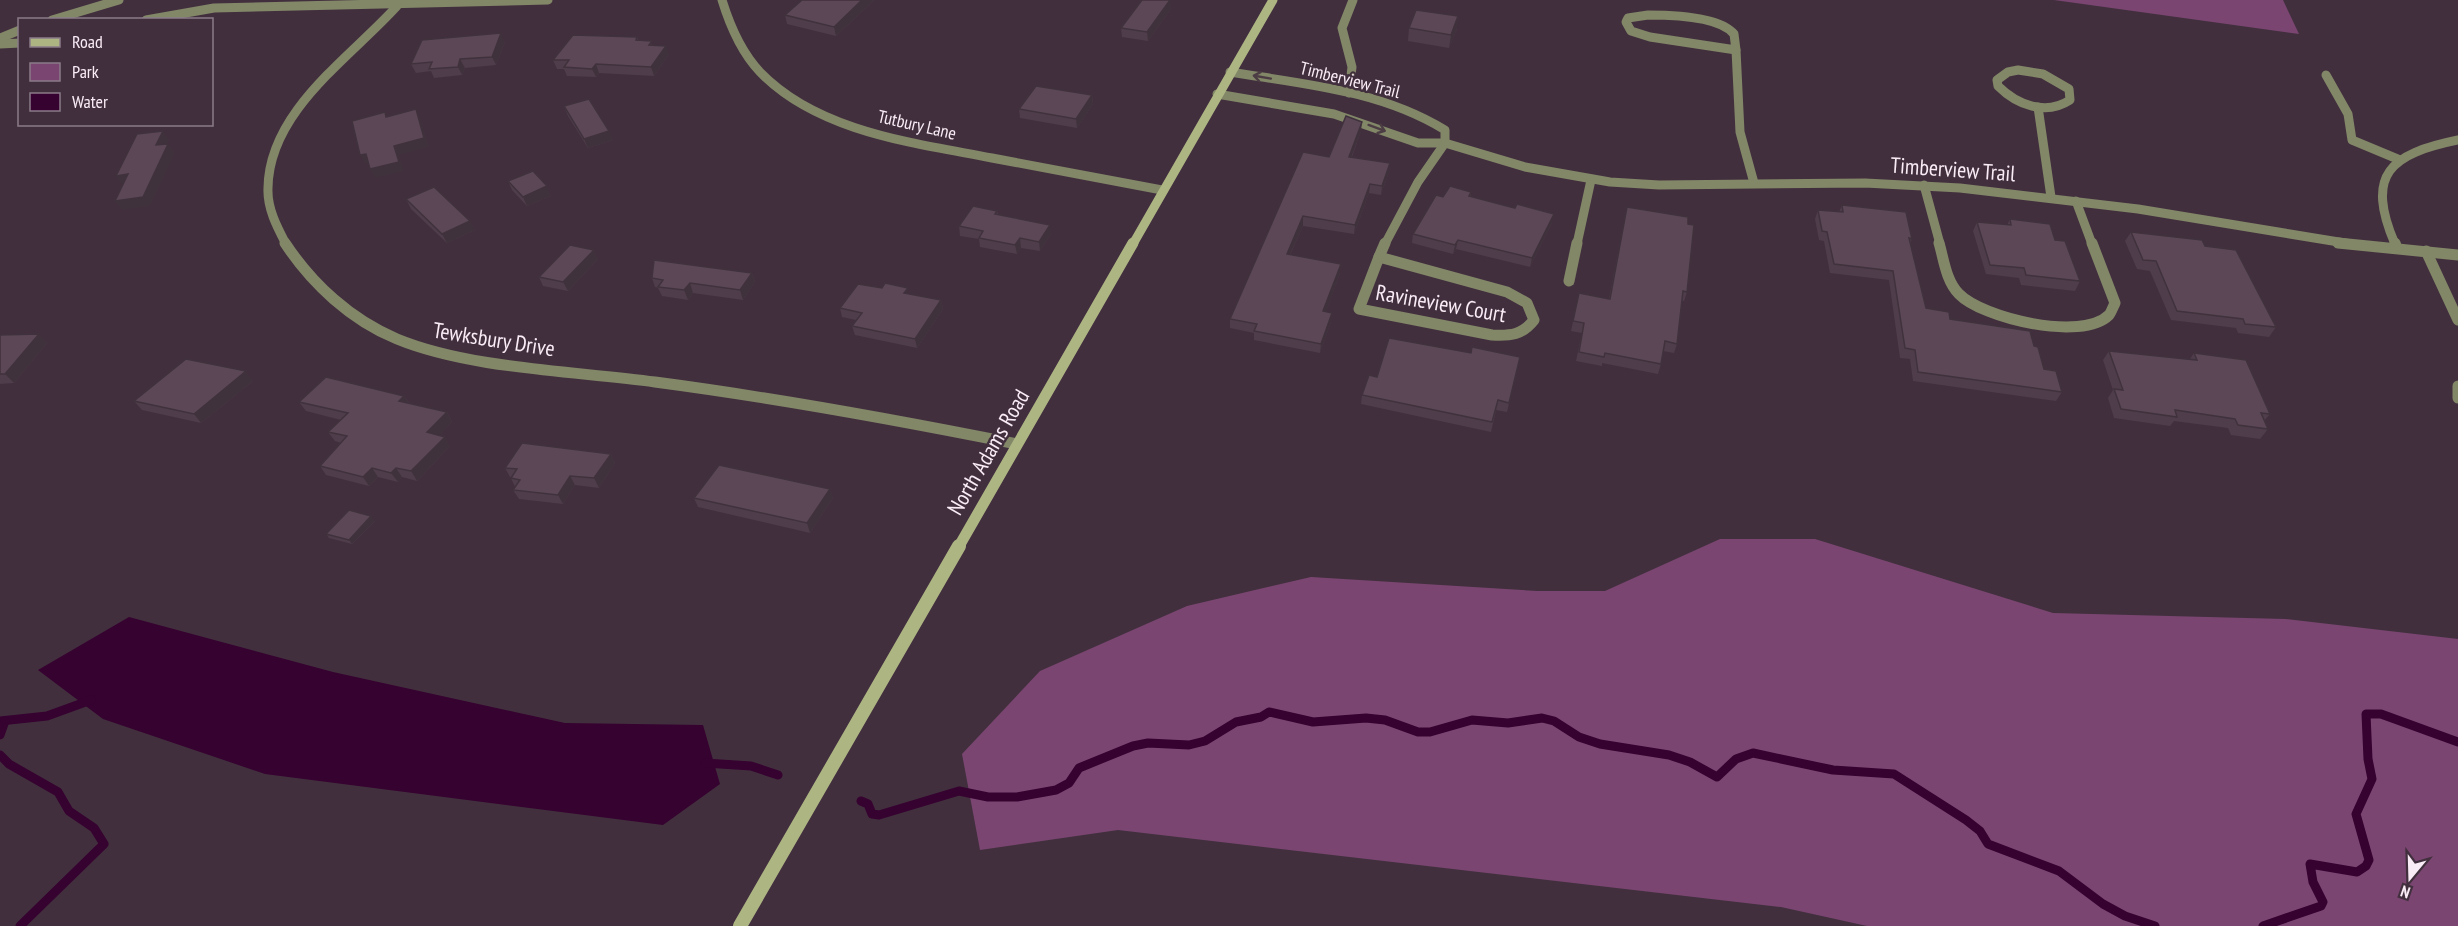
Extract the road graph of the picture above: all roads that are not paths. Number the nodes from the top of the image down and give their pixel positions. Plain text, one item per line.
1 (119, 0) edge
2 (548, 0) edge
3 (722, 0) edge
4 (1273, 0) edge
5 (1353, 0) edge
6 (213, 4) edge
7 (397, 6) junction
8 (59, 18) edge
9 (154, 18) edge
10 (18, 31) edge
11 (0, 38) edge
12 (18, 43) edge
13 (0, 44) edge
14 (1736, 50) junction
15 (1230, 72) junction
16 (2326, 75) dead end
17 (1349, 93) junction
18 (1217, 94) junction
19 (2038, 107) junction
20 (2458, 140) edge
21 (1445, 143) junction
22 (2400, 160) junction
23 (1591, 180) junction
24 (1754, 183) junction
25 (1924, 185) junction
26 (1162, 190) junction
27 (2051, 197) junction
28 (2076, 201) junction
29 (2397, 248) junction
30 (2427, 251) junction
31 (2458, 255) edge
32 (1377, 257) junction
33 (1569, 281) dead end
34 (2458, 320) edge
35 (2458, 386) edge
36 (2458, 398) edge
37 (1017, 444) junction
38 (740, 926) edge

1 - 8 street
2 - 7 street
3 - 26 street, Tutbury Lane
4 - 15 street, North Adams Road
5 - 17 street
6 - 7 street
6 - 9 street
7 - 37 street, Tewksbury Drive
10 - 11 street
12 - 13 street
14 - 14 street
14 - 24 street
17 -> 15 street, Timberview Trail
15 - 18 street, North Adams Road
16 - 22 street
17 - 21 street, Timberview Trail
18 -> 21 street, Timberview Trail
18 - 26 street, North Adams Road
19 - 19 street
19 - 27 street
20 - 22 street
21 - 23 street, Timberview Trail
21 - 32 street, Ravineview Court
22 - 29 street
23 - 24 street, Timberview Trail
23 - 33 street
24 - 25 street, Timberview Trail
25 - 27 street, Timberview Trail
25 - 28 street
26 - 37 street, North Adams Road
27 - 28 street, Timberview Trail
28 - 29 street, Timberview Trail
29 - 30 street, Timberview Trail
30 - 31 street, Timberview Trail
30 - 34 street
32 - 32 street, Ravineview Court
35 - 36 street
37 - 38 street, North Adams Road

